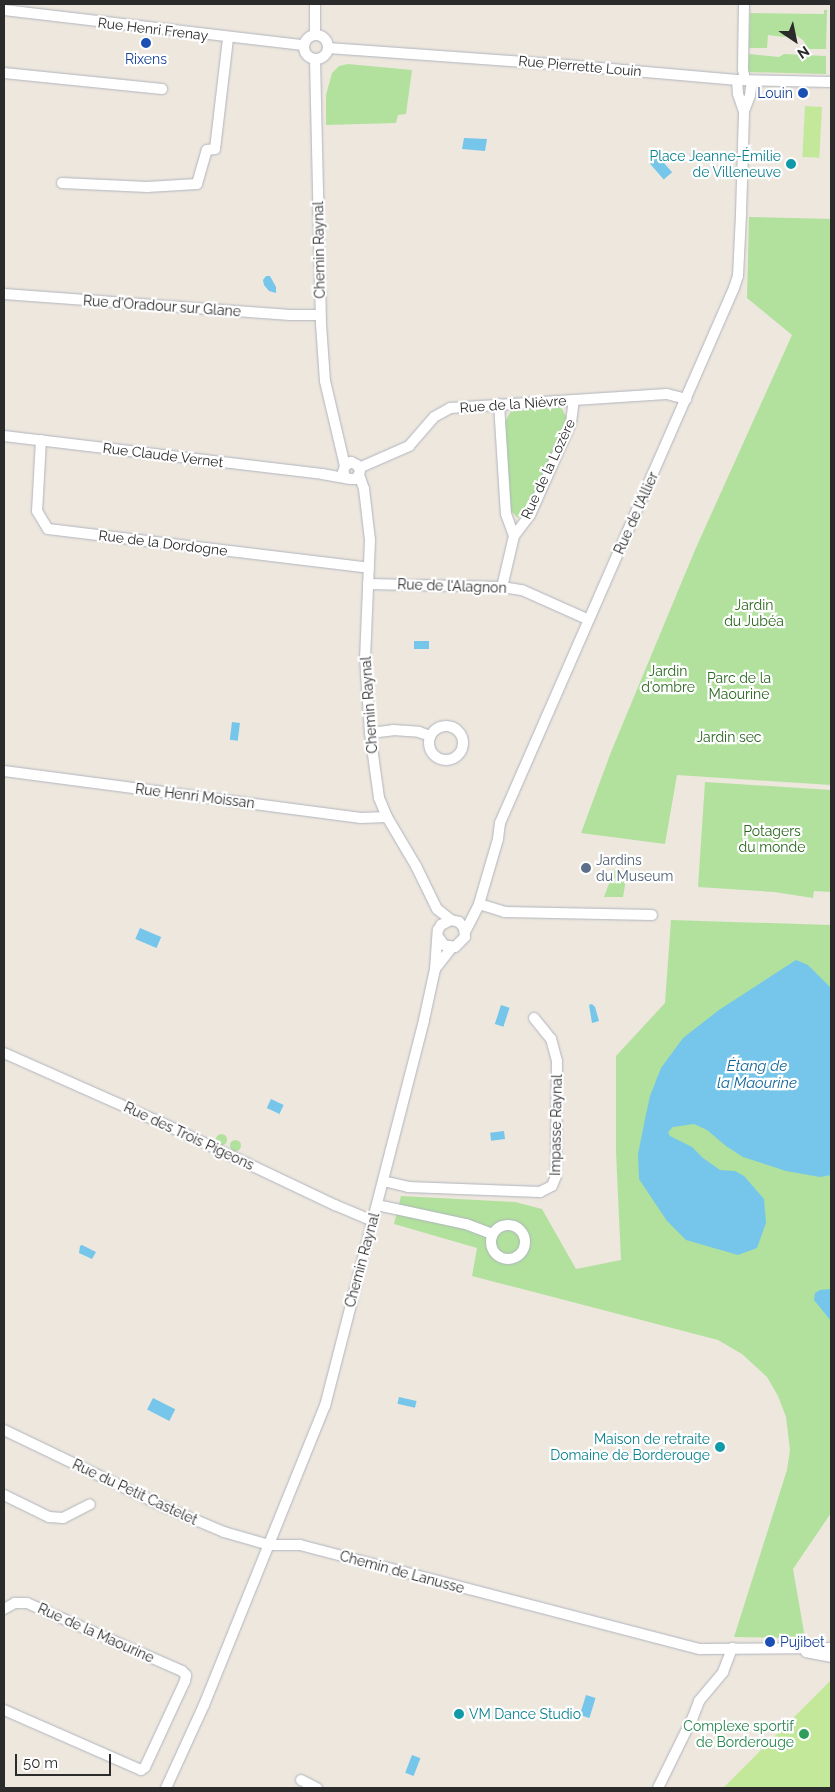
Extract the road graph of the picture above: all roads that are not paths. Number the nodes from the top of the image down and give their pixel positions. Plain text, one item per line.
1 (314, 4) edge
2 (744, 4) edge
3 (4, 10) edge
4 (315, 34) junction
5 (228, 38) junction
6 (303, 45) junction
7 (328, 48) junction
8 (315, 59) junction
9 (4, 73) edge
10 (745, 80) junction
11 (831, 82) edge
12 (162, 89) dead end
13 (62, 183) dead end
14 (4, 294) edge
15 (320, 315) junction
16 (686, 399) junction
17 (574, 400) junction
18 (498, 404) junction
19 (4, 436) edge
20 (41, 440) junction
21 (351, 471) junction
22 (514, 536) junction
23 (369, 568) junction
24 (368, 584) junction
25 (502, 587) junction
26 (589, 620) junction
27 (370, 733) junction
28 (430, 736) dead end
29 (4, 771) edge
30 (387, 817) junction
31 (430, 897) junction
32 (479, 904) junction
33 (652, 914) dead end
34 (453, 920) junction
35 (465, 932) junction
36 (439, 934) junction
37 (452, 947) junction
38 (435, 969) junction
39 (534, 1018) dead end
40 (4, 1053) edge
41 (383, 1182) junction
42 (377, 1205) junction
43 (373, 1221) junction
44 (492, 1234) dead end
45 (4, 1430) edge
46 (4, 1495) edge
47 (90, 1504) dead end
48 (270, 1545) junction
49 (4, 1608) edge
50 (732, 1648) junction
51 (831, 1648) edge
52 (793, 1650) junction
53 (831, 1657) edge
54 (4, 1710) edge
55 (300, 1780) dead end
56 (166, 1788) edge
57 (317, 1788) edge
58 (658, 1788) edge

1 - 4 street
2 - 10 street, Rue de l'Allier
3 - 5 street, Rue Henri Frenay
4 - 6 street
4 - 7 street
5 - 6 street, Rue Henri Frenay
5 - 13 street
6 - 8 street
7 - 8 street
7 - 10 street, Rue Pierrette Louin
8 - 15 street, Chemin Raynal
9 - 12 street
10 - 11 street, Rue Pierrette Louin
10 - 16 street, Rue de l'Allier
14 - 15 street, Rue d'Oradour sur Glane
15 - 21 street, Chemin Raynal
16 - 17 street, Rue de la Nièvre
16 - 26 street, Rue de l'Allier
17 - 18 street, Rue de la Nièvre
17 - 22 street, Rue de la Lozère
18 - 21 street, Rue de la Nièvre
18 - 22 street, Rue de la Lozère
19 - 20 street, Rue Claude Vernet
20 - 21 street, Rue Claude Vernet
20 - 23 street, Rue de la Dordogne
21 - 23 street, Chemin Raynal
22 - 25 street, Rue de la Lozère
23 - 24 street, Chemin Raynal
24 - 25 street, Rue de l'Alagnon
24 - 27 street, Chemin Raynal
25 - 26 street, Rue de l'Alagnon
26 - 32 street, Rue de l'Allier
27 - 28 street
27 - 30 street, Chemin Raynal
29 - 30 street, Rue Henri Moissan
30 - 31 street, Chemin Raynal
31 - 34 street, Chemin Raynal
31 - 36 street, Chemin Raynal
32 - 33 street
32 - 34 street
32 - 35 street, Rue de l'Allier
34 - 35 street
34 - 36 street
35 - 37 street
36 - 37 street
36 - 38 street, Chemin Raynal
37 - 38 street, Chemin Raynal
38 - 41 street, Chemin Raynal
39 - 41 street, Impasse Raynal
40 - 43 street, Rue des Trois Pigeons
41 - 42 street, Chemin Raynal
42 - 43 street, Chemin Raynal
42 - 44 street
43 - 48 street, Chemin Raynal
45 - 48 street, Rue du Petit Castelet
46 - 47 street
48 - 50 street, Chemin de Lanusse
48 - 56 street
49 - 54 street, Rue de la Maourine
50 - 52 street, Chemin de Lanusse
50 - 58 street
51 - 52 street, Chemin de Lanusse
52 - 53 street, Chemin de Lanusse
55 - 57 street

